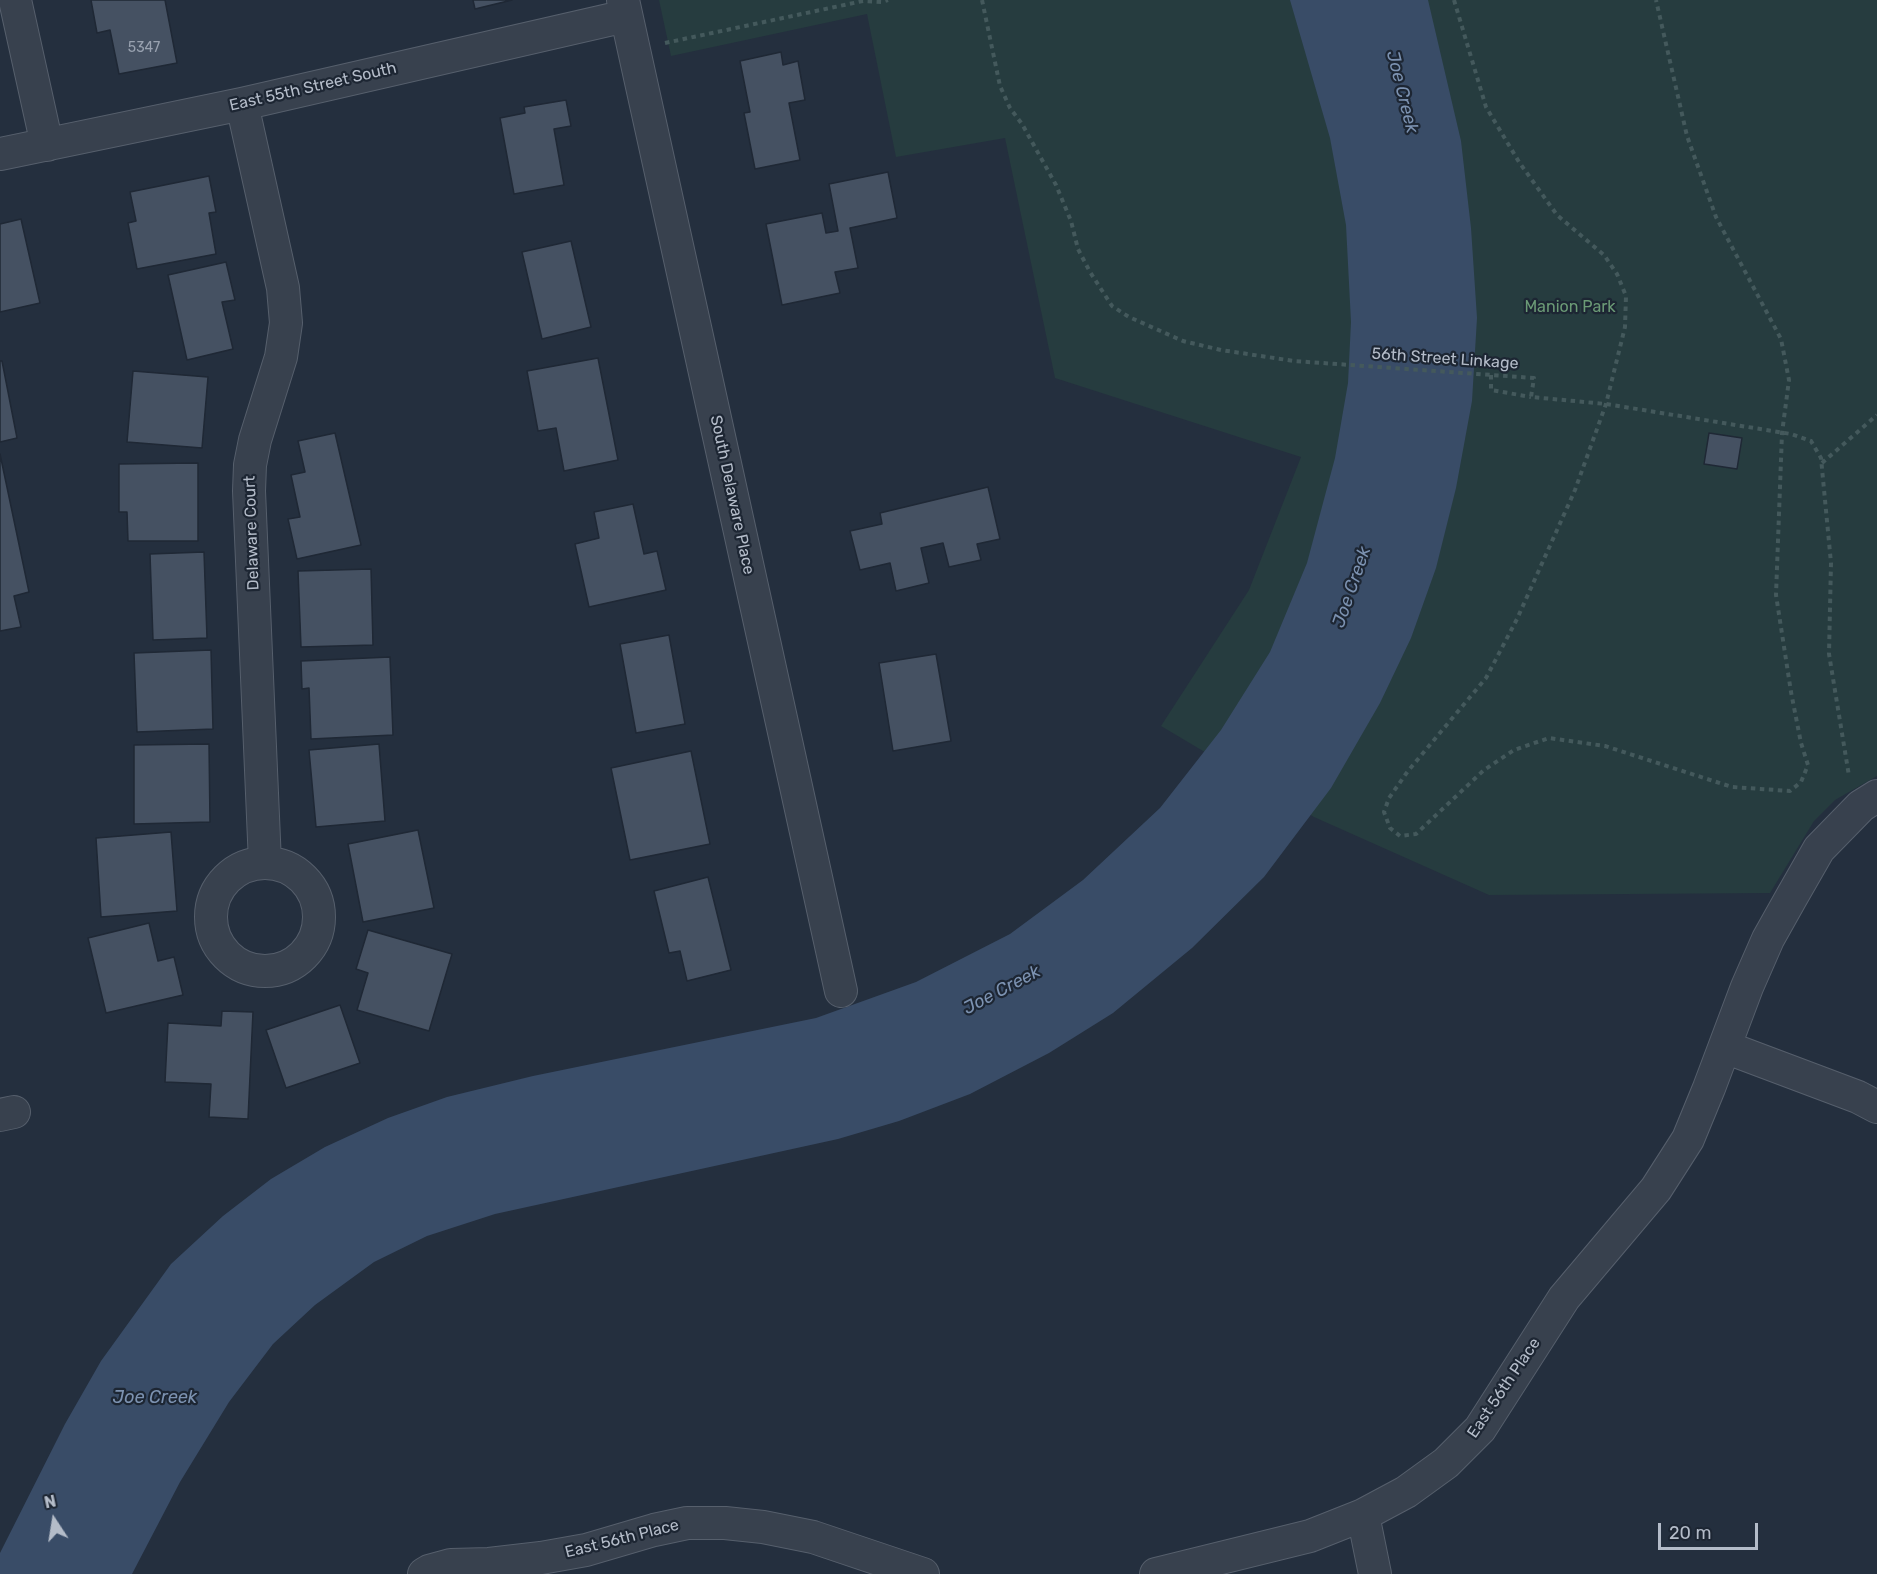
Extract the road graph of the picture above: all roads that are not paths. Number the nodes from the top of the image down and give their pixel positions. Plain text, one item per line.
1 (15, 0) edge
2 (624, 8) edge
3 (242, 104) junction
4 (47, 145) junction
5 (0, 154) edge
6 (1864, 789) edge
7 (265, 863) dead end
8 (841, 991) dead end
9 (1725, 1047) junction
10 (1877, 1107) edge
11 (1363, 1515) junction
12 (911, 1572) edge
13 (424, 1574) edge
14 (1156, 1574) edge
15 (1375, 1574) edge

1 - 4 street
2 - 3 street, East 55th Street South
2 - 8 street, South Delaware Place
3 - 4 street, East 55th Street South
3 - 7 street, Delaware Court
4 - 5 street, East 55th Street South
6 - 9 street, East 56th Place
9 - 10 street
9 - 11 street, East 56th Place
11 - 14 street, East 56th Place
11 - 15 street
12 - 13 street, East 56th Place

